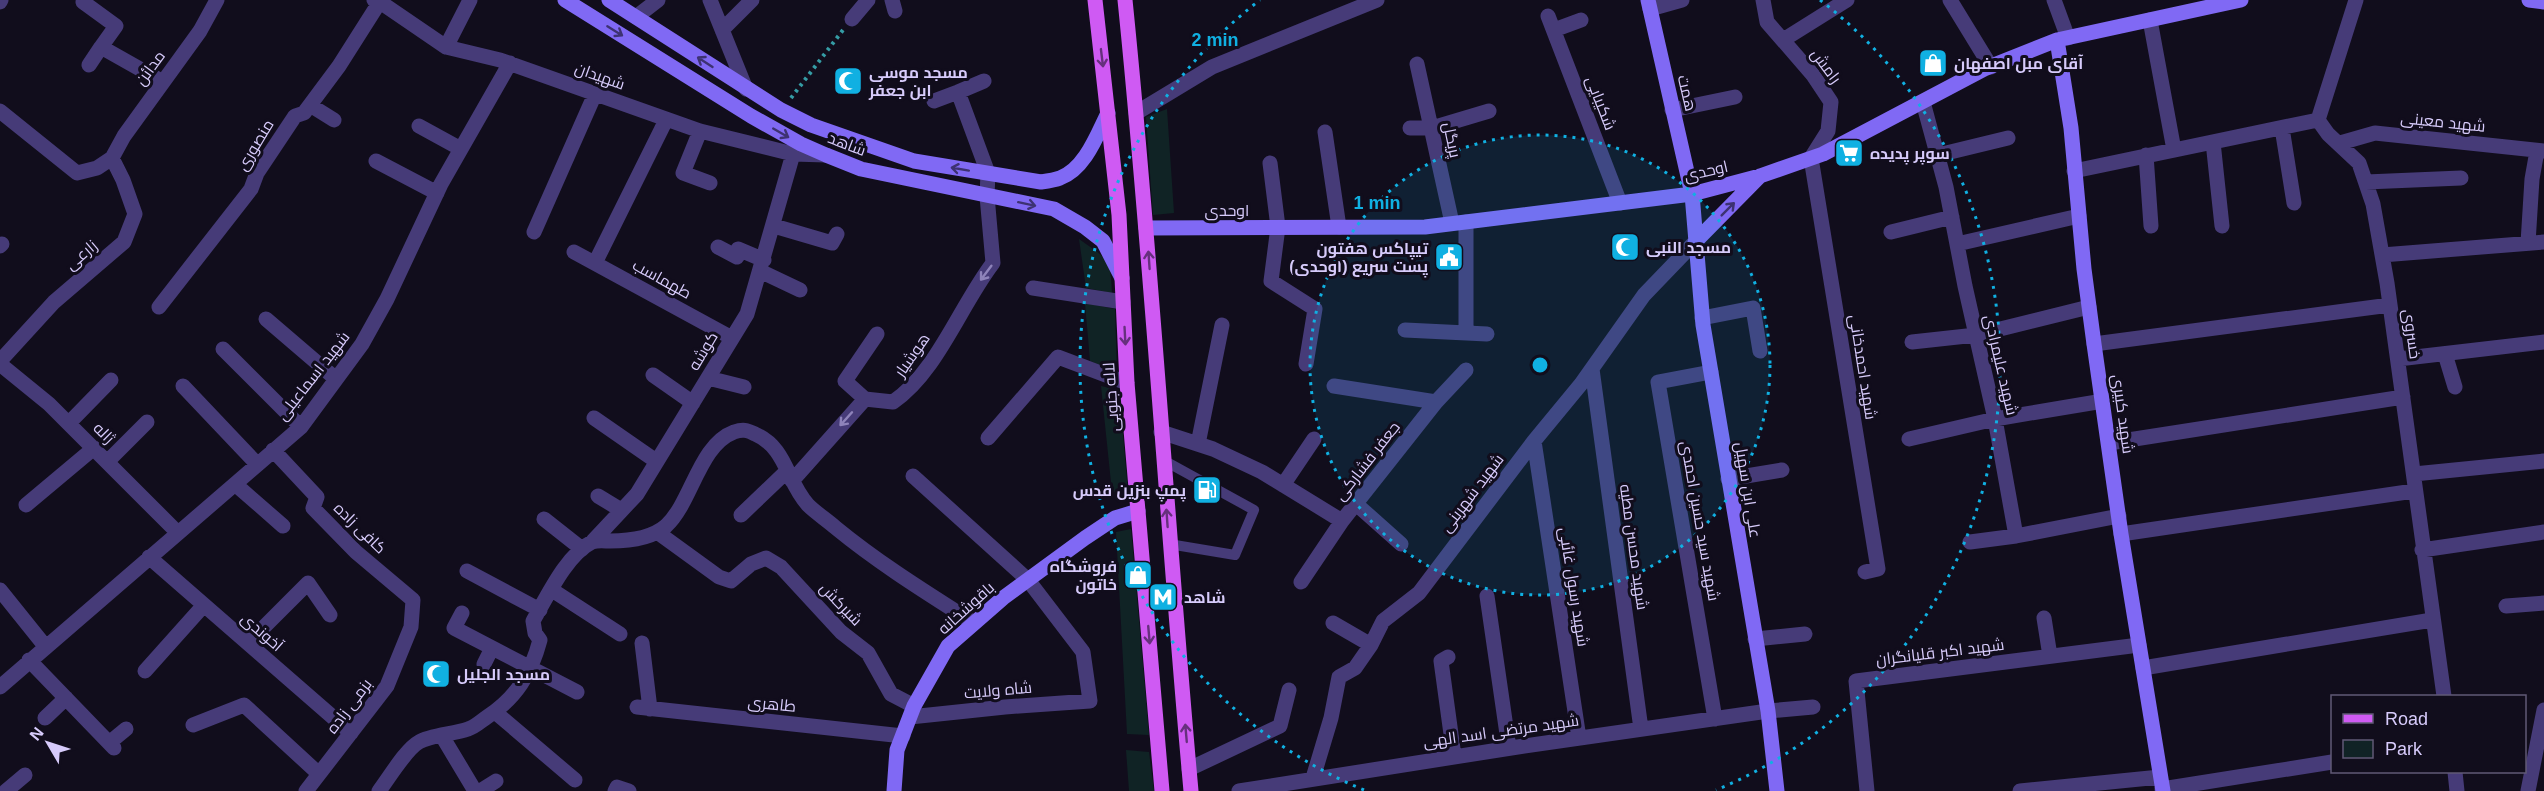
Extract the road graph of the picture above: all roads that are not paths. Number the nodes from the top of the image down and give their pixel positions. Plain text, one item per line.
1 (217, 0) edge
2 (470, 0) edge
3 (565, 0) edge
4 (609, 0) edge
5 (658, 0) edge
6 (711, 0) edge
7 (752, 0) edge
8 (867, 0) edge
9 (1095, 0) edge
10 (1125, 0) edge
11 (1377, 0) edge
12 (1682, 0) edge
13 (1763, 0) edge
14 (1847, 0) edge
15 (1950, 0) edge
16 (2054, 0) edge
17 (2241, 0) edge
18 (2356, 0) edge
19 (2529, 0) edge
20 (376, 1) edge
21 (83, 2) dead end
22 (2544, 2) edge
23 (1649, 4) edge
24 (636, 17) junction
25 (852, 19) road end
26 (1581, 20) dead end
27 (2150, 20) junction
28 (722, 30) junction
29 (2062, 39) junction
30 (1783, 40) junction
31 (446, 46) junction
32 (101, 47) junction
33 (510, 63) junction
34 (1417, 64) dead end
35 (89, 65) dead end
36 (1991, 67) junction
37 (984, 81) dead end
38 (163, 82) junction
39 (746, 89) junction
40 (958, 92) junction
41 (595, 94) junction
42 (1735, 98) dead end
43 (934, 101) dead end
44 (1923, 102) junction
45 (310, 105) junction
46 (1672, 110) junction
47 (0, 111) edge
48 (1489, 111) dead end
49 (1108, 113) junction
50 (1136, 113) junction
51 (334, 120) dead end
52 (666, 120) junction
53 (2318, 120) junction
54 (419, 126) dead end
55 (1410, 128) dead end
56 (1432, 128) junction
57 (2282, 128) junction
58 (700, 131) junction
59 (1325, 132) dead end
60 (2008, 138) dead end
61 (2213, 142) junction
62 (2340, 143) junction
63 (461, 149) junction
64 (2174, 150) junction
65 (2540, 151) edge
66 (793, 154) junction
67 (826, 155) junction
68 (1938, 155) junction
69 (2146, 155) junction
70 (112, 158) junction
71 (1811, 158) junction
72 (376, 161) dead end
73 (1270, 163) dead end
74 (2074, 171) junction
75 (988, 173) junction
76 (1760, 176) junction
77 (2461, 178) dead end
78 (2366, 182) junction
79 (710, 183) dead end
80 (437, 193) junction
81 (1692, 194) junction
82 (987, 196) junction
83 (1620, 203) junction
84 (2294, 203) dead end
85 (2079, 216) junction
86 (1952, 217) junction
87 (1459, 223) junction
88 (2222, 225) dead end
89 (774, 226) junction
90 (2151, 226) dead end
91 (1278, 227) junction
92 (1339, 227) junction
93 (1146, 228) junction
94 (534, 232) dead end
95 (1891, 232) dead end
96 (837, 234) dead end
97 (1695, 242) junction
98 (2544, 242) edge
99 (2528, 243) junction
100 (1957, 244) junction
101 (718, 247) dead end
102 (574, 252) dead end
103 (2382, 255) junction
104 (595, 263) junction
105 (762, 266) junction
106 (1122, 278) junction
107 (1033, 288) dead end
108 (800, 290) dead end
109 (1123, 302) junction
110 (2390, 305) junction
111 (159, 307) dead end
112 (2090, 307) junction
113 (1702, 318) junction
114 (266, 320) dead end
115 (1222, 325) dead end
116 (1405, 330) dead end
117 (1466, 332) junction
118 (877, 334) dead end
119 (1487, 334) dead end
120 (1976, 335) junction
121 (732, 338) junction
122 (1912, 342) dead end
123 (2544, 342) edge
124 (2094, 344) junction
125 (223, 349) dead end
126 (1760, 351) dead end
127 (2445, 354) junction
128 (2398, 359) junction
129 (0, 363) edge
130 (1306, 364) dead end
131 (1592, 369) junction
132 (1466, 370) dead end
133 (1711, 372) junction
134 (653, 375) dead end
135 (708, 378) junction
136 (336, 379) junction
137 (111, 380) dead end
138 (1127, 383) junction
139 (183, 386) dead end
140 (1334, 386) dead end
141 (744, 387) dead end
142 (2455, 387) dead end
143 (2403, 397) junction
144 (865, 399) junction
145 (2103, 401) junction
146 (1437, 402) junction
147 (693, 403) junction
148 (594, 418) dead end
149 (1995, 419) junction
150 (147, 422) dead end
151 (69, 423) junction
152 (301, 427) junction
153 (1161, 432) junction
154 (988, 438) dead end
155 (1314, 439) dead end
156 (1909, 439) dead end
157 (1534, 441) junction
158 (2109, 443) junction
159 (1198, 444) junction
160 (94, 448) junction
161 (273, 450) junction
162 (1163, 460) junction
163 (657, 461) junction
164 (2544, 461) edge
165 (108, 462) junction
166 (257, 464) junction
167 (1782, 470) dead end
168 (2414, 474) junction
169 (789, 476) junction
170 (913, 476) dead end
171 (1728, 479) junction
172 (235, 484) junction
173 (1283, 485) junction
174 (2414, 490) junction
175 (598, 496) dead end
176 (1356, 504) junction
177 (26, 505) dead end
178 (621, 510) junction
179 (1138, 510) junction
180 (741, 515) dead end
181 (2119, 516) junction
182 (544, 519) dead end
183 (1342, 521) junction
184 (283, 526) dead end
185 (657, 532) junction
186 (2544, 532) edge
187 (177, 533) junction
188 (2121, 534) junction
189 (2016, 536) junction
190 (1970, 542) dead end
191 (1169, 544) junction
192 (1401, 544) dead end
193 (588, 545) junction
194 (2422, 550) junction
195 (149, 557) junction
196 (467, 571) dead end
197 (1865, 572) dead end
198 (1028, 580) junction
199 (1301, 582) dead end
200 (0, 590) edge
201 (552, 590) junction
202 (1486, 597) dead end
203 (413, 600) joint
204 (2544, 603) edge
205 (204, 605) junction
206 (2506, 606) dead end
207 (540, 610) junction
208 (462, 613) dead end
209 (330, 615) dead end
210 (2044, 618) dead end
211 (2432, 620) junction
212 (975, 623) junction
213 (1333, 623) dead end
214 (620, 634) dead end
215 (1805, 634) dead end
216 (1755, 639) junction
217 (248, 643) junction
218 (642, 643) dead end
219 (1371, 645) junction
220 (2139, 645) junction
221 (45, 646) junction
222 (492, 648) junction
223 (1448, 657) dead end
224 (2050, 657) junction
225 (29, 660) junction
226 (484, 664) dead end
227 (531, 668) junction
228 (2143, 668) junction
229 (145, 671) dead end
230 (0, 687) edge
231 (1289, 690) dead end
232 (577, 692) dead end
233 (2444, 695) edge
234 (66, 698) junction
235 (1813, 707) dead end
236 (2544, 710) edge
237 (912, 711) junction
238 (1768, 711) junction
239 (495, 712) junction
240 (45, 718) dead end
241 (1715, 719) junction
242 (194, 725) dead end
243 (126, 729) dead end
244 (1641, 729) junction
245 (351, 733) junction
246 (442, 736) junction
247 (903, 736) junction
248 (1579, 738) junction
249 (1509, 748) junction
250 (1454, 756) junction
251 (2331, 762) edge
252 (1189, 769) junction
253 (2456, 773) edge
254 (319, 774) junction
255 (25, 775) dead end
256 (1312, 778) junction
257 (575, 780) dead end
258 (496, 781) dead end
259 (2162, 786) edge
260 (6, 791) edge
261 (306, 791) edge
262 (378, 791) edge
263 (475, 791) edge
264 (480, 791) edge
265 (894, 791) edge
266 (1161, 791) edge
267 (1191, 791) edge
268 (1239, 791) edge
269 (1777, 791) edge
270 (1867, 791) edge
271 (2020, 791) edge
272 (2457, 791) edge
273 (2529, 791) edge

1 - 38 street, مدائن
2 - 31 street
3 -> 67 main road, شاهد
4 - 24 main road, شاهد
5 - 24 street
6 - 28 street
7 - 28 street
8 - 25 street
9 -> 49 main road, لاله جنوبی
10 - 50 main road
11 - 50 street
12 - 23 street
13 - 30 street, رامش
14 - 30 street
15 - 36 street
16 - 29 street
17 - 27 main road, اوحدی
18 - 53 street
19 - 22 main road
20 - 31 street, شهیدان
20 - 45 street, منصوری
21 - 32 street
23 - 46 main road, همت
39 -> 24 main road, شاهد
26 - 83 street, شکیبایی
27 - 29 main road, اوحدی
27 - 64 street
28 - 39 street
29 - 36 main road, اوحدی
29 - 74 main road, شهید کبیری
30 - 71 street, رامش
31 - 33 street, شهیدان
32 - 35 street
32 - 38 street
33 - 41 street, شهیدان
33 - 63 street, شهید اسماعیلی
34 - 56 street, پریگل
36 - 44 main road, اوحدی
37 - 40 street
38 - 70 street, مدائن
75 -> 39 main road, شاهد
40 - 43 street
40 - 75 street
41 - 52 street, شهیدان
41 - 94 street
42 - 46 street
44 - 68 street, شهید علیمرادی
44 - 71 main road, اوحدی
45 - 51 street
45 - 111 street, منصوری
46 - 81 main road, همت
47 - 70 street
48 - 56 street
49 - 75 main road, شاهد
49 - 106 main road, لاله جنوبی
50 - 93 main road
52 - 58 street, شهیدان
52 - 104 street
53 - 57 street
53 - 62 street, خسروی
54 - 63 street
55 - 56 street
56 - 87 street, پریگل
57 - 61 street
57 - 84 street
58 - 66 street, شهیدان
58 - 79 street
59 - 92 street
60 - 68 street
61 - 64 street
61 - 88 street
62 - 65 street, شهید معینی
62 - 78 street, خسروی
63 - 80 street, شهید اسماعیلی
64 - 69 street
65 - 99 street
66 - 67 street, شهیدان
66 - 89 street, کوشه
67 - 82 main road, شاهد
68 - 86 street, شهید علیمرادی
69 - 74 street
69 - 90 street
70 - 129 street, زارعی
71 - 76 main road, اوحدی
71 - 197 street, شهید احمدخانی
72 - 80 street
73 - 91 street
74 - 85 main road, شهید کبیری
75 - 82 street, هوشیار
76 - 81 main road, اوحدی
97 -> 76 main road
77 - 78 street
78 - 103 street, خسروی
80 - 136 street, شهید اسماعیلی
81 - 83 main road, اوحدی
81 - 97 main road, علی ابن سهیل
82 -> 106 main road, شاهد
82 -> 144 street, هوشیار
83 - 87 main road, اوحدی
85 - 100 street
85 - 112 main road, شهید کبیری
86 - 95 street
86 - 100 street, شهید علیمرادی
87 - 92 main road, اوحدی
87 - 117 street, پریگل
89 - 96 street
89 - 105 street, کوشه
91 - 92 main road, اوحدی
91 - 93 main road, اوحدی
91 - 130 street
153 -> 93 main road
97 - 113 main road, علی ابن سهیل
97 - 131 street, شهید شهرینی
98 - 99 street
99 - 103 street
100 - 120 street, شهید علیمرادی
101 - 105 street
102 - 104 street, طهماسب
103 - 110 street, خسروی
104 - 121 street, طهماسب
105 - 108 street
105 - 121 street, کوشه
106 - 109 main road, لاله جنوبی
107 - 109 street
109 -> 138 main road, لاله جنوبی
110 - 124 street
110 - 128 street, خسروی
112 - 120 street
112 - 124 main road, شهید کبیری
113 - 126 street
113 - 133 main road, علی ابن سهیل
114 - 136 street
115 - 159 street
116 - 117 street
117 - 119 street
118 - 144 street
120 - 122 street
120 - 149 street, شهید علیمرادی
121 - 135 street, کوشه
123 - 127 street
124 - 145 main road, شهید کبیری
125 - 152 street
127 - 128 street
127 - 142 street
128 - 143 street, خسروی
129 - 151 street, ژاله
131 - 157 street, شهید شهرینی
131 - 244 street, شهید محسن مطیه
132 - 146 street
133 - 171 main road, علی ابن سهیل
133 - 241 street, شهید سید حسین احمدی
134 - 147 street
135 - 141 street
135 - 147 street, کوشه
136 - 152 street, شهید اسماعیلی
137 - 151 street
138 - 154 street
138 - 179 main road, لاله جنوبی
139 - 166 street
140 - 146 street, جعفر فشارکی
143 - 158 street
143 - 168 street, خسروی
144 -> 169 street
145 - 149 street
145 - 158 main road, شهید کبیری
146 - 176 street, جعفر فشارکی
147 - 163 street, کوشه
148 - 163 street
149 - 156 street
149 - 189 street, شهید علیمرادی
150 - 165 street
151 - 160 street, ژاله
152 - 161 street, شهید اسماعیلی
153 - 159 street, جعفر فشارکی
153 - 162 main road
155 - 173 street
157 - 219 street, شهید شهرینی
157 - 248 street, شهید رسول غائبی
158 - 181 main road, شهید کبیری
159 - 173 street, جعفر فشارکی
160 - 165 street, ژاله
160 - 177 street
161 - 166 street, شهید اسماعیلی
161 - 203 street, کافی زاده
191 -> 162 main road
162 - 191 lane
163 - 178 street, کوشه
164 - 168 street
165 - 187 street, ژاله
166 - 172 street, شهید اسماعیلی
167 - 171 street
168 - 174 street, خسروی
169 - 180 street
169 - 185 street
169 - 212 street
170 - 198 street
171 - 216 main road, علی ابن سهیل
172 - 184 street
172 - 187 street, شهید اسماعیلی
173 - 183 street, جعفر فشارکی
174 - 188 street
174 - 194 street, خسروی
175 - 178 street
176 - 183 street, جعفر فشارکی
176 - 192 street
178 - 193 street, کوشه
179 - 198 main road, باقوشخانه
179 -> 266 main road, لاله جنوبی
181 - 188 main road, شهید کبیری
181 - 189 street
182 - 193 street
183 - 199 street
185 - 193 street
185 - 237 street, شیرکش
186 - 194 street
187 - 195 street, شهید اسماعیلی
188 - 220 main road, شهید کبیری
189 - 190 street
252 -> 191 main road
193 - 201 street, کوشه
194 - 211 street, خسروی
195 - 205 street, آخوندی
195 - 221 street, شهید اسماعیلی
196 - 207 street
198 - 212 main road, باقوشخانه
198 - 237 street, شاه ولایت
200 - 221 street
201 - 207 street, کوشه
201 - 214 street
202 - 249 street
203 - 245 street, بزمی زاده
204 - 206 street
205 - 217 street, آخوندی
205 - 229 street
207 - 227 street
208 - 222 street
209 - 217 street
210 - 224 street
211 - 228 street
211 - 233 street, خسروی
212 - 237 main road, باقوشخانه
213 - 219 street
215 - 216 street
216 - 238 main road, علی ابن سهیل
217 - 245 street, آخوندی
218 - 247 street, طاهری
219 - 256 street, شهید شهرینی
220 - 224 street, شهید اکبر قلیانگران
220 - 228 main road, شهید کبیری
221 - 225 street, شهید اسماعیلی
222 - 226 street
222 - 227 street
223 - 250 street
224 - 270 street, شهید اکبر قلیانگران
225 - 230 street, شهید اسماعیلی
225 - 234 street
227 - 232 street
227 - 239 street
228 - 259 main road, شهید کبیری
231 - 252 street
234 - 240 street
234 - 243 street
235 - 238 street, شهید مرتضی اسد الهی
236 - 273 street
237 - 247 main road, باقوشخانه
238 - 241 street, شهید مرتضی اسد الهی
238 - 269 main road, علی ابن سهیل
239 - 246 street
239 - 257 street
241 - 244 street, شهید مرتضی اسد الهی
242 - 254 street
244 - 248 street, شهید مرتضی اسد الهی
245 - 254 street, بزمی زاده
246 - 262 street
246 - 263 street
247 - 265 main road, باقوشخانه
248 - 249 street, شهید مرتضی اسد الهی
249 - 250 street, شهید مرتضی اسد الهی
250 - 256 street, شهید مرتضی اسد الهی
251 - 259 street
252 - 267 main road
253 - 272 street
254 - 261 street, بزمی زاده
255 - 260 street
256 - 268 street, شهید مرتضی اسد الهی
258 - 264 street
259 - 271 street

